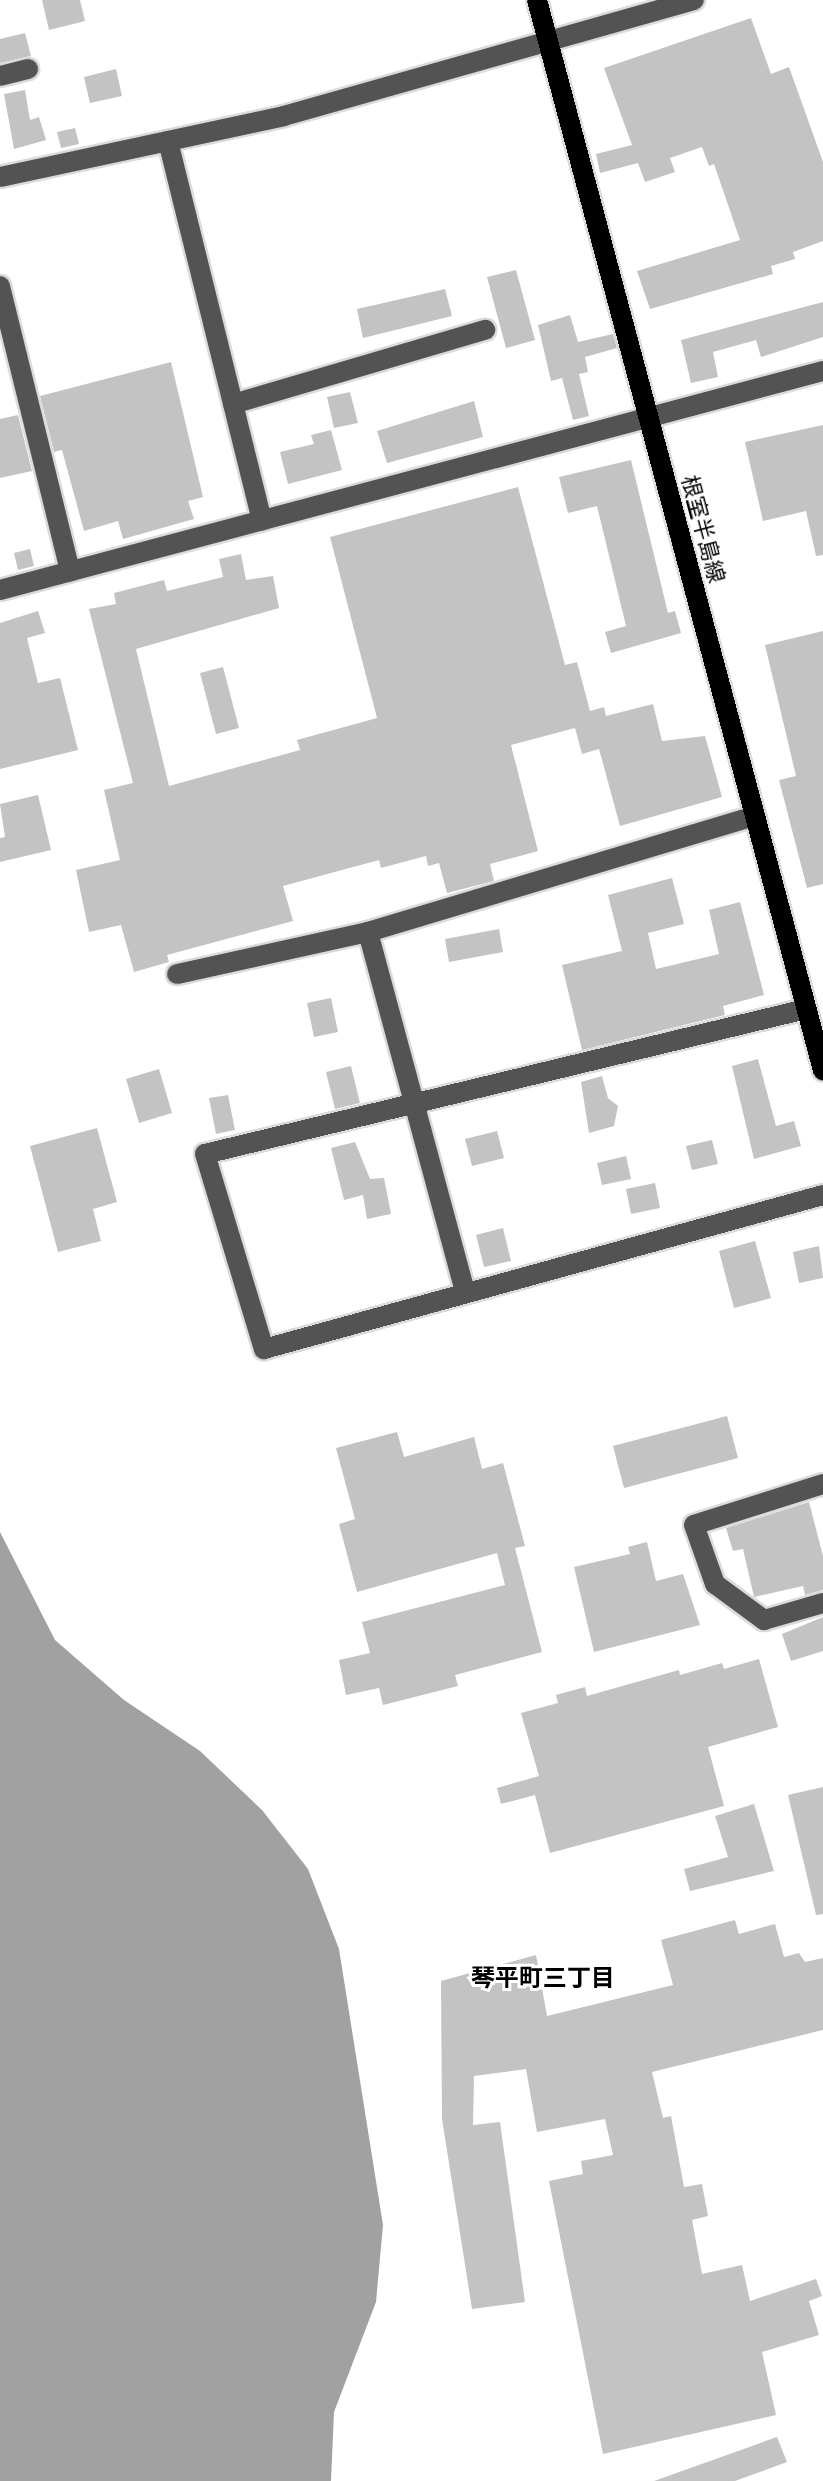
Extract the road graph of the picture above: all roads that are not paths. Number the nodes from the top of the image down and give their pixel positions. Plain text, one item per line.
1 (537, 0) edge
2 (694, 0) edge
3 (548, 43) junction
4 (28, 69) dead end
5 (0, 76) edge
6 (168, 141) junction
7 (0, 177) edge
8 (0, 286) edge
9 (485, 330) dead end
10 (823, 371) edge
11 (233, 404) junction
12 (649, 421) junction
13 (262, 521) junction
14 (70, 572) junction
15 (0, 590) edge
16 (755, 816) junction
17 (368, 932) junction
18 (177, 974) dead end
19 (806, 1009) junction
20 (823, 1070) edge
21 (411, 1107) junction
22 (823, 1195) edge
23 (465, 1292) junction
24 (823, 1484) edge
25 (823, 1603) edge

1 - 3 main road, 根室半島線
2 - 3 street
3 - 6 street
3 - 12 main road, 根室半島線
4 - 5 street
6 - 7 street
6 - 11 street
8 - 14 street
9 - 11 street
10 - 12 street
11 - 13 street
12 - 13 street
12 - 16 main road, 根室半島線
13 - 14 street
14 - 15 street
16 - 17 street
16 - 19 main road, 根室半島線
17 - 18 street
17 - 21 street
19 - 20 main road, 根室半島線
19 - 21 street
21 - 23 street
21 - 23 street
22 - 23 street
24 - 25 street

